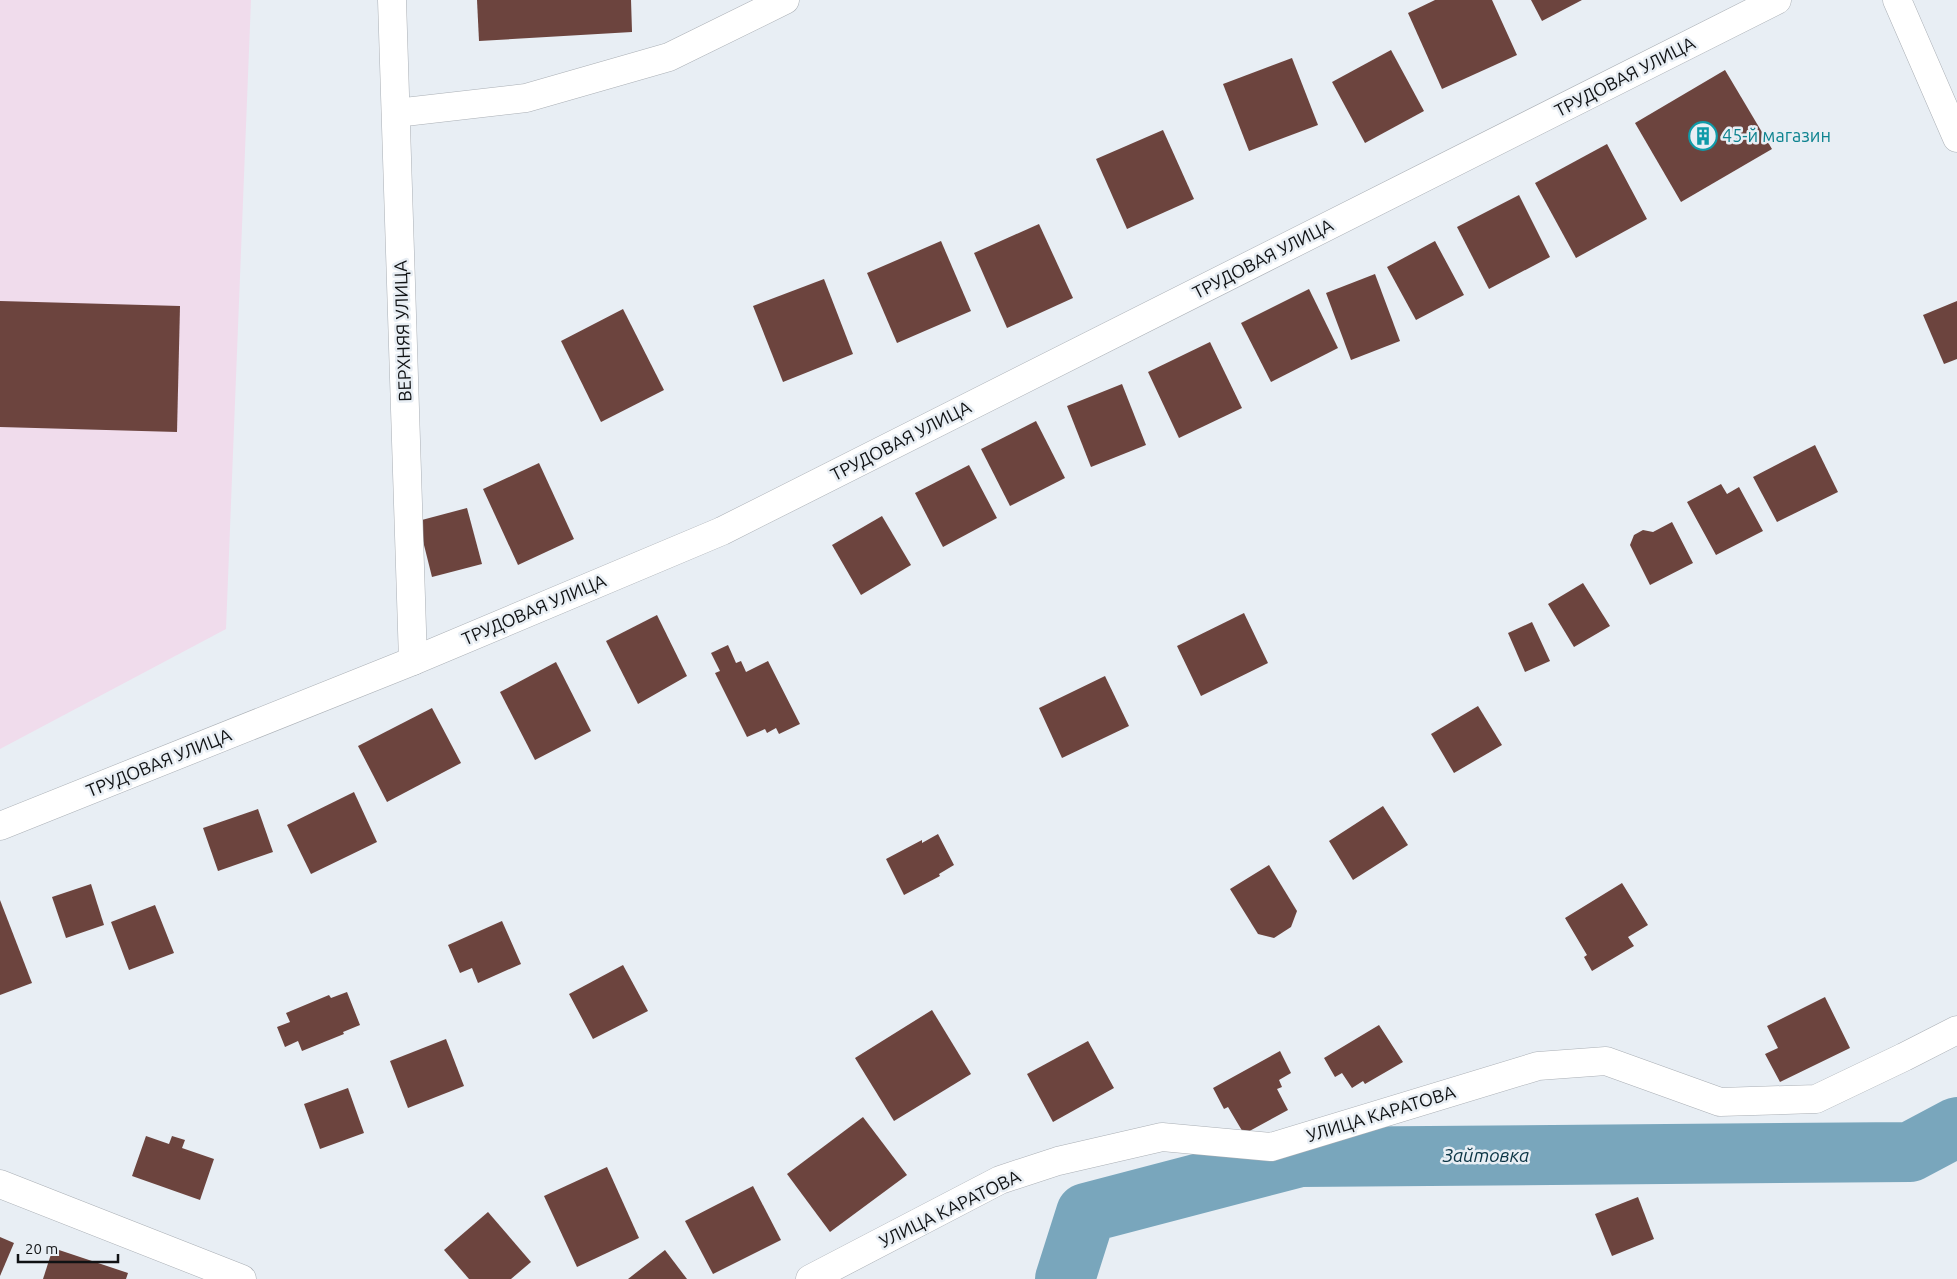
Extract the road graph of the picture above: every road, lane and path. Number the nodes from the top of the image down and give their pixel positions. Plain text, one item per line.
1 (392, 0) edge
2 (786, 0) edge
3 (1777, 0) edge
4 (1897, 0) edge
5 (396, 113) junction
6 (1957, 138) edge
7 (413, 661) junction
8 (0, 826) edge
9 (1957, 1030) edge
10 (0, 1184) edge
11 (242, 1279) edge
12 (810, 1279) edge

1 - 5 street, ВЕРХНЯЯ УЛИЦА
2 - 5 street
3 - 7 street, ТРУДОВАЯ УЛИЦА
4 - 6 street
5 - 7 street, ВЕРХНЯЯ УЛИЦА
7 - 8 street, ТРУДОВАЯ УЛИЦА
9 - 12 street, УЛИЦА КАРАТОВА
10 - 11 street

